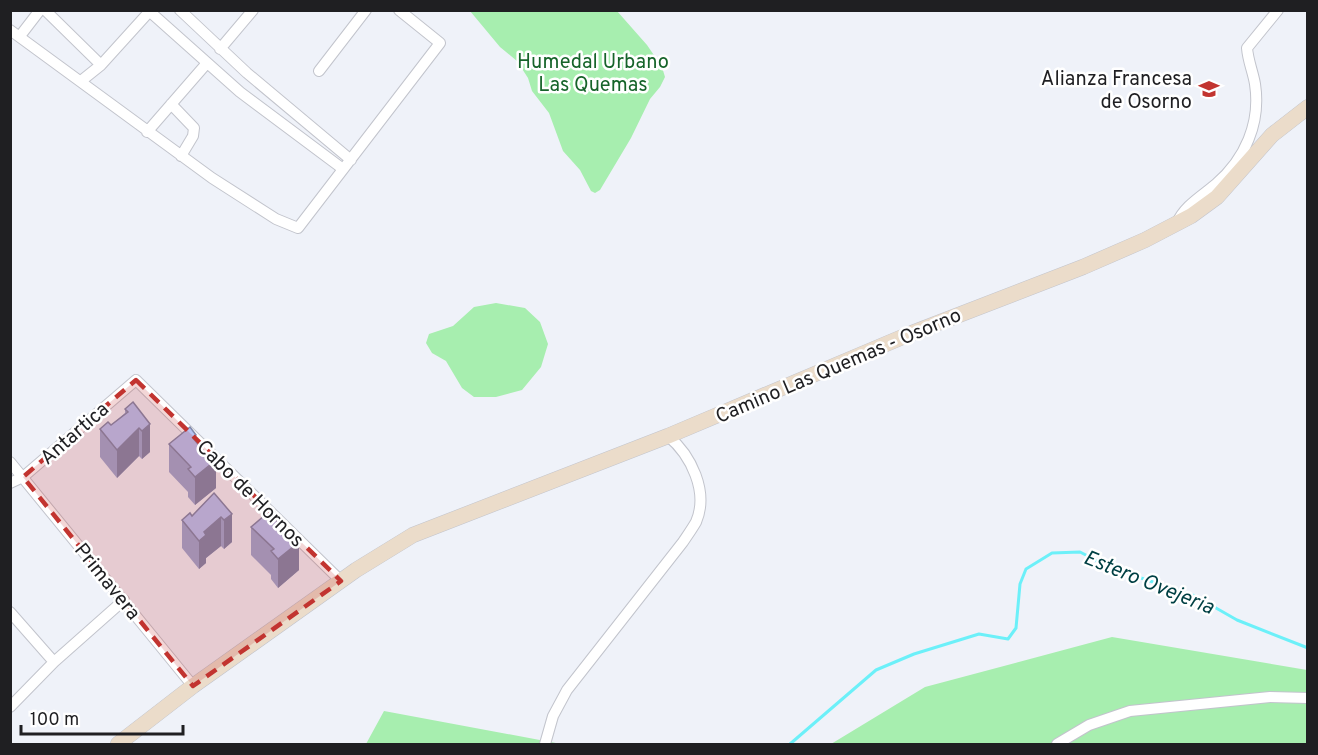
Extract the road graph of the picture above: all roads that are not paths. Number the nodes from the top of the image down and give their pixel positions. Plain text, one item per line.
1 (39, 10) edge
2 (45, 10) edge
3 (180, 10) edge
4 (253, 10) edge
5 (366, 10) edge
6 (399, 10) edge
7 (1278, 10) edge
8 (148, 11) edge
9 (10, 30) edge
10 (20, 36) junction
11 (220, 49) junction
12 (207, 63) junction
13 (101, 65) junction
14 (319, 71) dead end
15 (81, 81) junction
16 (171, 104) junction
17 (1308, 107) edge
18 (147, 132) junction
19 (181, 156) junction
20 (351, 160) junction
21 (343, 169) junction
22 (1177, 224) junction
23 (136, 380) joint
24 (668, 436) junction
25 (10, 462) edge
26 (23, 477) junction
27 (10, 483) edge
28 (341, 581) junction
29 (124, 600) junction
30 (10, 612) edge
31 (54, 662) junction
32 (193, 686) junction
33 (1308, 698) edge
34 (10, 706) edge
35 (118, 744) edge
36 (545, 744) edge
37 (1057, 744) edge

1 - 10 street
2 - 13 street
3 - 11 street
4 - 11 street
5 - 14 street
6 - 20 street
7 - 22 street
8 - 12 street
8 - 13 street
9 - 10 street
10 - 15 street
11 - 20 street
12 - 16 street
12 - 21 street
13 - 15 street
15 - 18 street
16 - 18 street
16 - 19 street
17 - 22 main road, Camino Las Quemas - Osorno
18 - 19 street
19 - 21 street
20 - 21 street
22 - 24 main road, Camino Las Quemas - Osorno
23 - 26 street, Antartica
23 - 28 street, Cabo de Hornos
24 - 28 main road, Camino Las Quemas - Osorno
24 - 36 street
25 - 26 street, Primavera
26 - 27 street, Antartica
26 - 29 street, Primavera
28 - 32 main road, Camino Las Quemas - Osorno
29 - 31 street
29 - 32 street, Primavera
30 - 31 street
31 - 34 street
32 - 35 main road, Camino Las Quemas - Osorno
33 - 37 street

